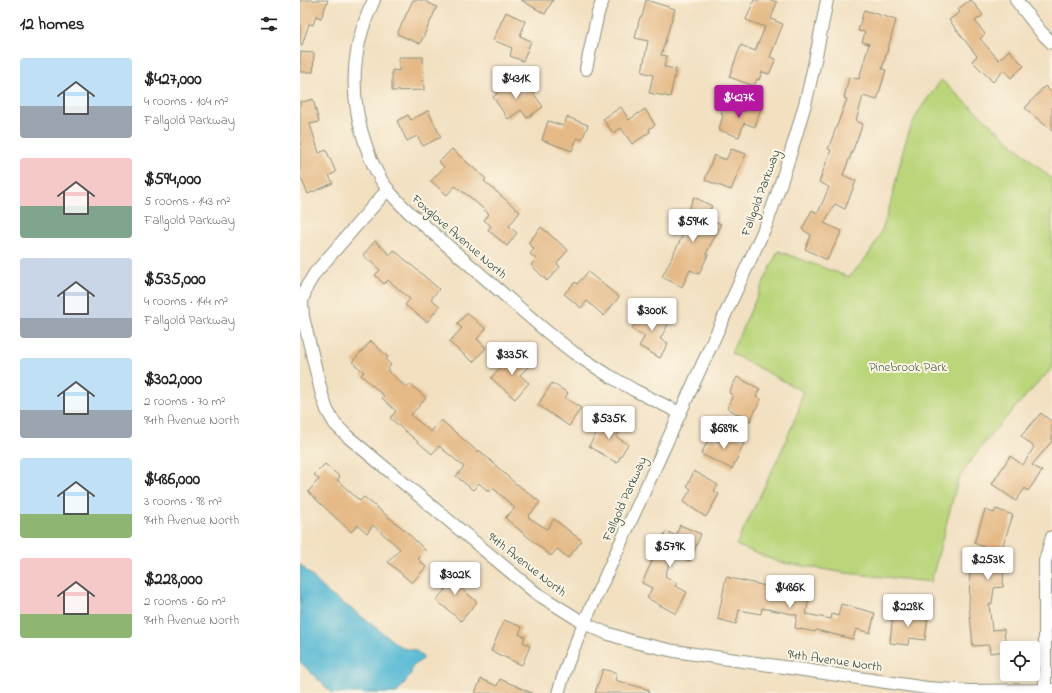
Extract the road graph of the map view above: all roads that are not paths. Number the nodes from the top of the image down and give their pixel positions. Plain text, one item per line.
1 (374, 0) edge
2 (603, 0) edge
3 (827, 0) edge
4 (1016, 0) edge
5 (1052, 43) edge
6 (586, 69) dead end
7 (388, 189) junction
8 (680, 413) junction
9 (1052, 537) edge
10 (584, 623) junction
11 (1049, 690) edge
12 (558, 693) edge

1 - 7 street, Foxglove Avenue North
2 - 6 street
3 - 8 street, Fallgold Parkway
4 - 5 street
7 - 8 street, Foxglove Avenue North
7 - 10 street, 94th Avenue North
8 - 10 street, Fallgold Parkway
9 - 11 street
10 - 11 street, 94th Avenue North
10 - 12 street, Fallgold Parkway

